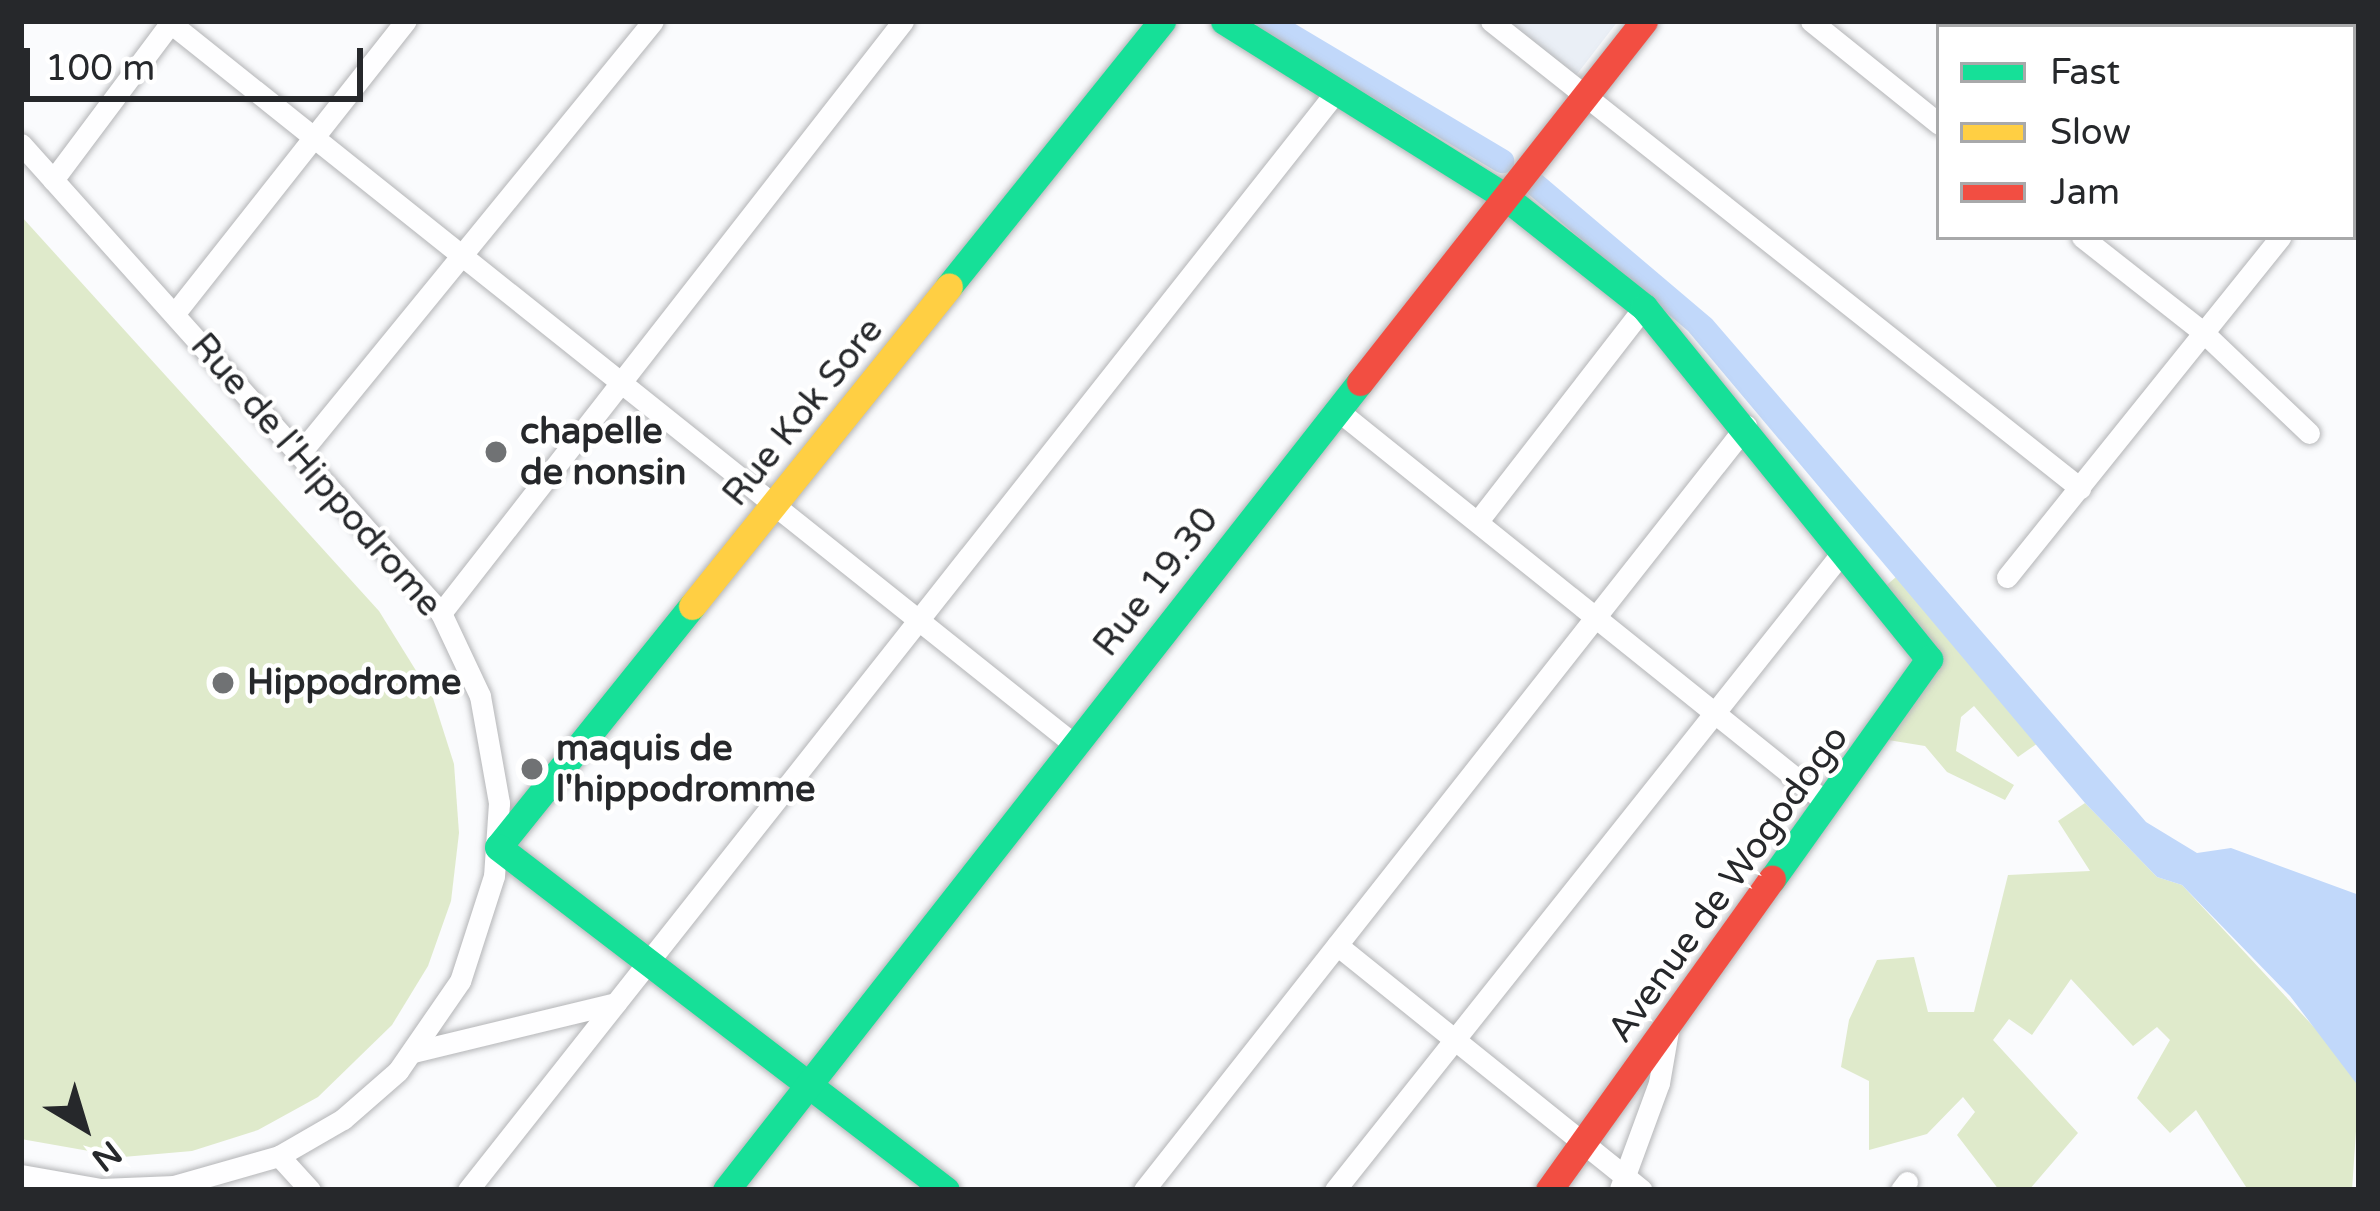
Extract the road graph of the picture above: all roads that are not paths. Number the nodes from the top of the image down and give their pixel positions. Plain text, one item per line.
1 (406, 21) edge
2 (653, 21) edge
3 (903, 21) edge
4 (1162, 21) edge
5 (1224, 21) edge
6 (1491, 21) edge
7 (1643, 21) edge
8 (1811, 21) edge
9 (170, 22) edge
10 (1338, 89) junction
11 (1586, 95) junction
12 (1936, 122) edge
13 (312, 140) junction
14 (21, 144) edge
15 (53, 180) junction
16 (1504, 196) junction
17 (2086, 240) edge
18 (2278, 240) edge
19 (460, 258) junction
20 (1644, 307) junction
21 (175, 314) junction
22 (2204, 333) junction
23 (615, 380) junction
24 (1336, 410) junction
25 (1747, 426) junction
26 (2309, 434) dead end
27 (301, 452) junction
28 (2080, 488) junction
29 (774, 507) junction
30 (1478, 521) junction
31 (1844, 550) junction
32 (2007, 577) dead end
33 (441, 613) junction
34 (1594, 619) junction
35 (917, 621) junction
36 (1715, 713) junction
37 (1075, 745) junction
38 (1828, 804) junction
39 (498, 848) junction
40 (1337, 945) junction
41 (649, 961) junction
42 (616, 1003) junction
43 (1668, 1031) junction
44 (1454, 1040) junction
45 (413, 1052) junction
46 (810, 1083) junction
47 (1582, 1145) junction
48 (279, 1156) junction
49 (21, 1175) edge
50 (228, 1182) edge
51 (1629, 1186) edge
52 (942, 1189) edge
53 (310, 1190) edge
54 (468, 1190) edge
55 (726, 1190) edge
56 (1144, 1190) edge
57 (1336, 1190) edge
58 (1549, 1190) edge

1 - 13 street
2 - 19 street
3 - 23 street
4 - 29 street, Rue Kok Sore
5 - 10 street
6 - 11 street
7 - 11 street, Rue 19.30
8 - 12 street
9 - 13 street
9 - 15 street
10 - 16 street
10 - 35 street
11 - 16 street, Rue 19.30
11 - 28 street
13 - 19 street
13 - 21 street
14 - 15 street, Rue de l'Hippodrome
15 - 21 street, Rue de l'Hippodrome
16 - 20 street
16 - 24 street, Rue 19.30
17 - 22 street
18 - 22 street
19 - 23 street
19 - 27 street
20 - 25 street
20 - 30 street
21 - 27 street, Rue de l'Hippodrome
22 - 26 street
22 - 28 street
23 - 29 street
23 - 33 street
24 - 30 street
24 - 37 street, Rue 19.30
25 - 31 street
25 - 34 street
27 - 33 street, Rue de l'Hippodrome
28 - 32 street
29 - 35 street
29 - 39 street, Rue Kok Sore
30 - 34 street
31 - 36 street
31 - 38 street, Avenue de Wogodogo
33 - 39 street, Rue de l'Hippodrome
34 - 36 street
34 - 40 street
35 - 37 street
35 - 41 street
36 - 38 street
36 - 44 street
37 - 46 street, Rue 19.30
38 - 43 street, Avenue de Wogodogo
39 - 41 street
39 - 45 street, Rue de l'Hippodrome
40 - 44 street
40 - 56 street
41 - 42 street
41 - 46 street
42 - 45 street
42 - 54 street
43 - 47 street, Avenue de Wogodogo
43 - 51 street
44 - 47 street
44 - 57 street
45 - 48 street, Rue de l'Hippodrome
46 - 52 street
46 - 55 street, Rue 19.30
47 - 51 street
47 - 58 street, Avenue de Wogodogo
48 - 50 street, Rue de l'Hippodrome
48 - 53 street
49 - 50 street, Rue de l'Hippodrome

